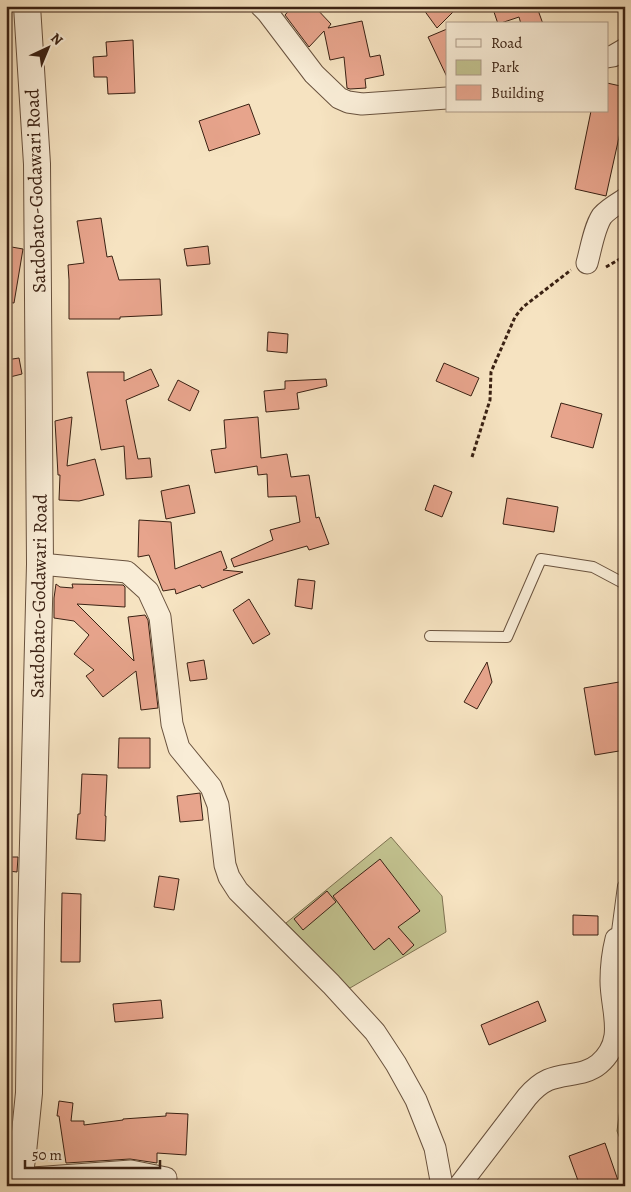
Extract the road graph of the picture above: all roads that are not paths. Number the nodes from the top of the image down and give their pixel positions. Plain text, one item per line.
1 (26, 6) edge
2 (261, 6) edge
3 (625, 49) edge
4 (608, 57) edge
5 (446, 98) edge
6 (625, 199) edge
7 (587, 263) road end
8 (40, 564) junction
9 (625, 584) edge
10 (430, 636) dead end
11 (625, 883) edge
12 (620, 938) edge
13 (15, 1151) edge
14 (19, 1182) edge
15 (166, 1186) edge
16 (442, 1186) edge
17 (459, 1186) edge

1 - 8 street, Satdobato-Godawari Road
2 - 5 street
3 - 4 street
6 - 7 street
8 - 13 street, Satdobato-Godawari Road
8 - 16 street
9 - 10 lane
11 - 12 lane
12 - 17 street
13 - 14 street, Satdobato-Godawari Road
14 - 15 street

